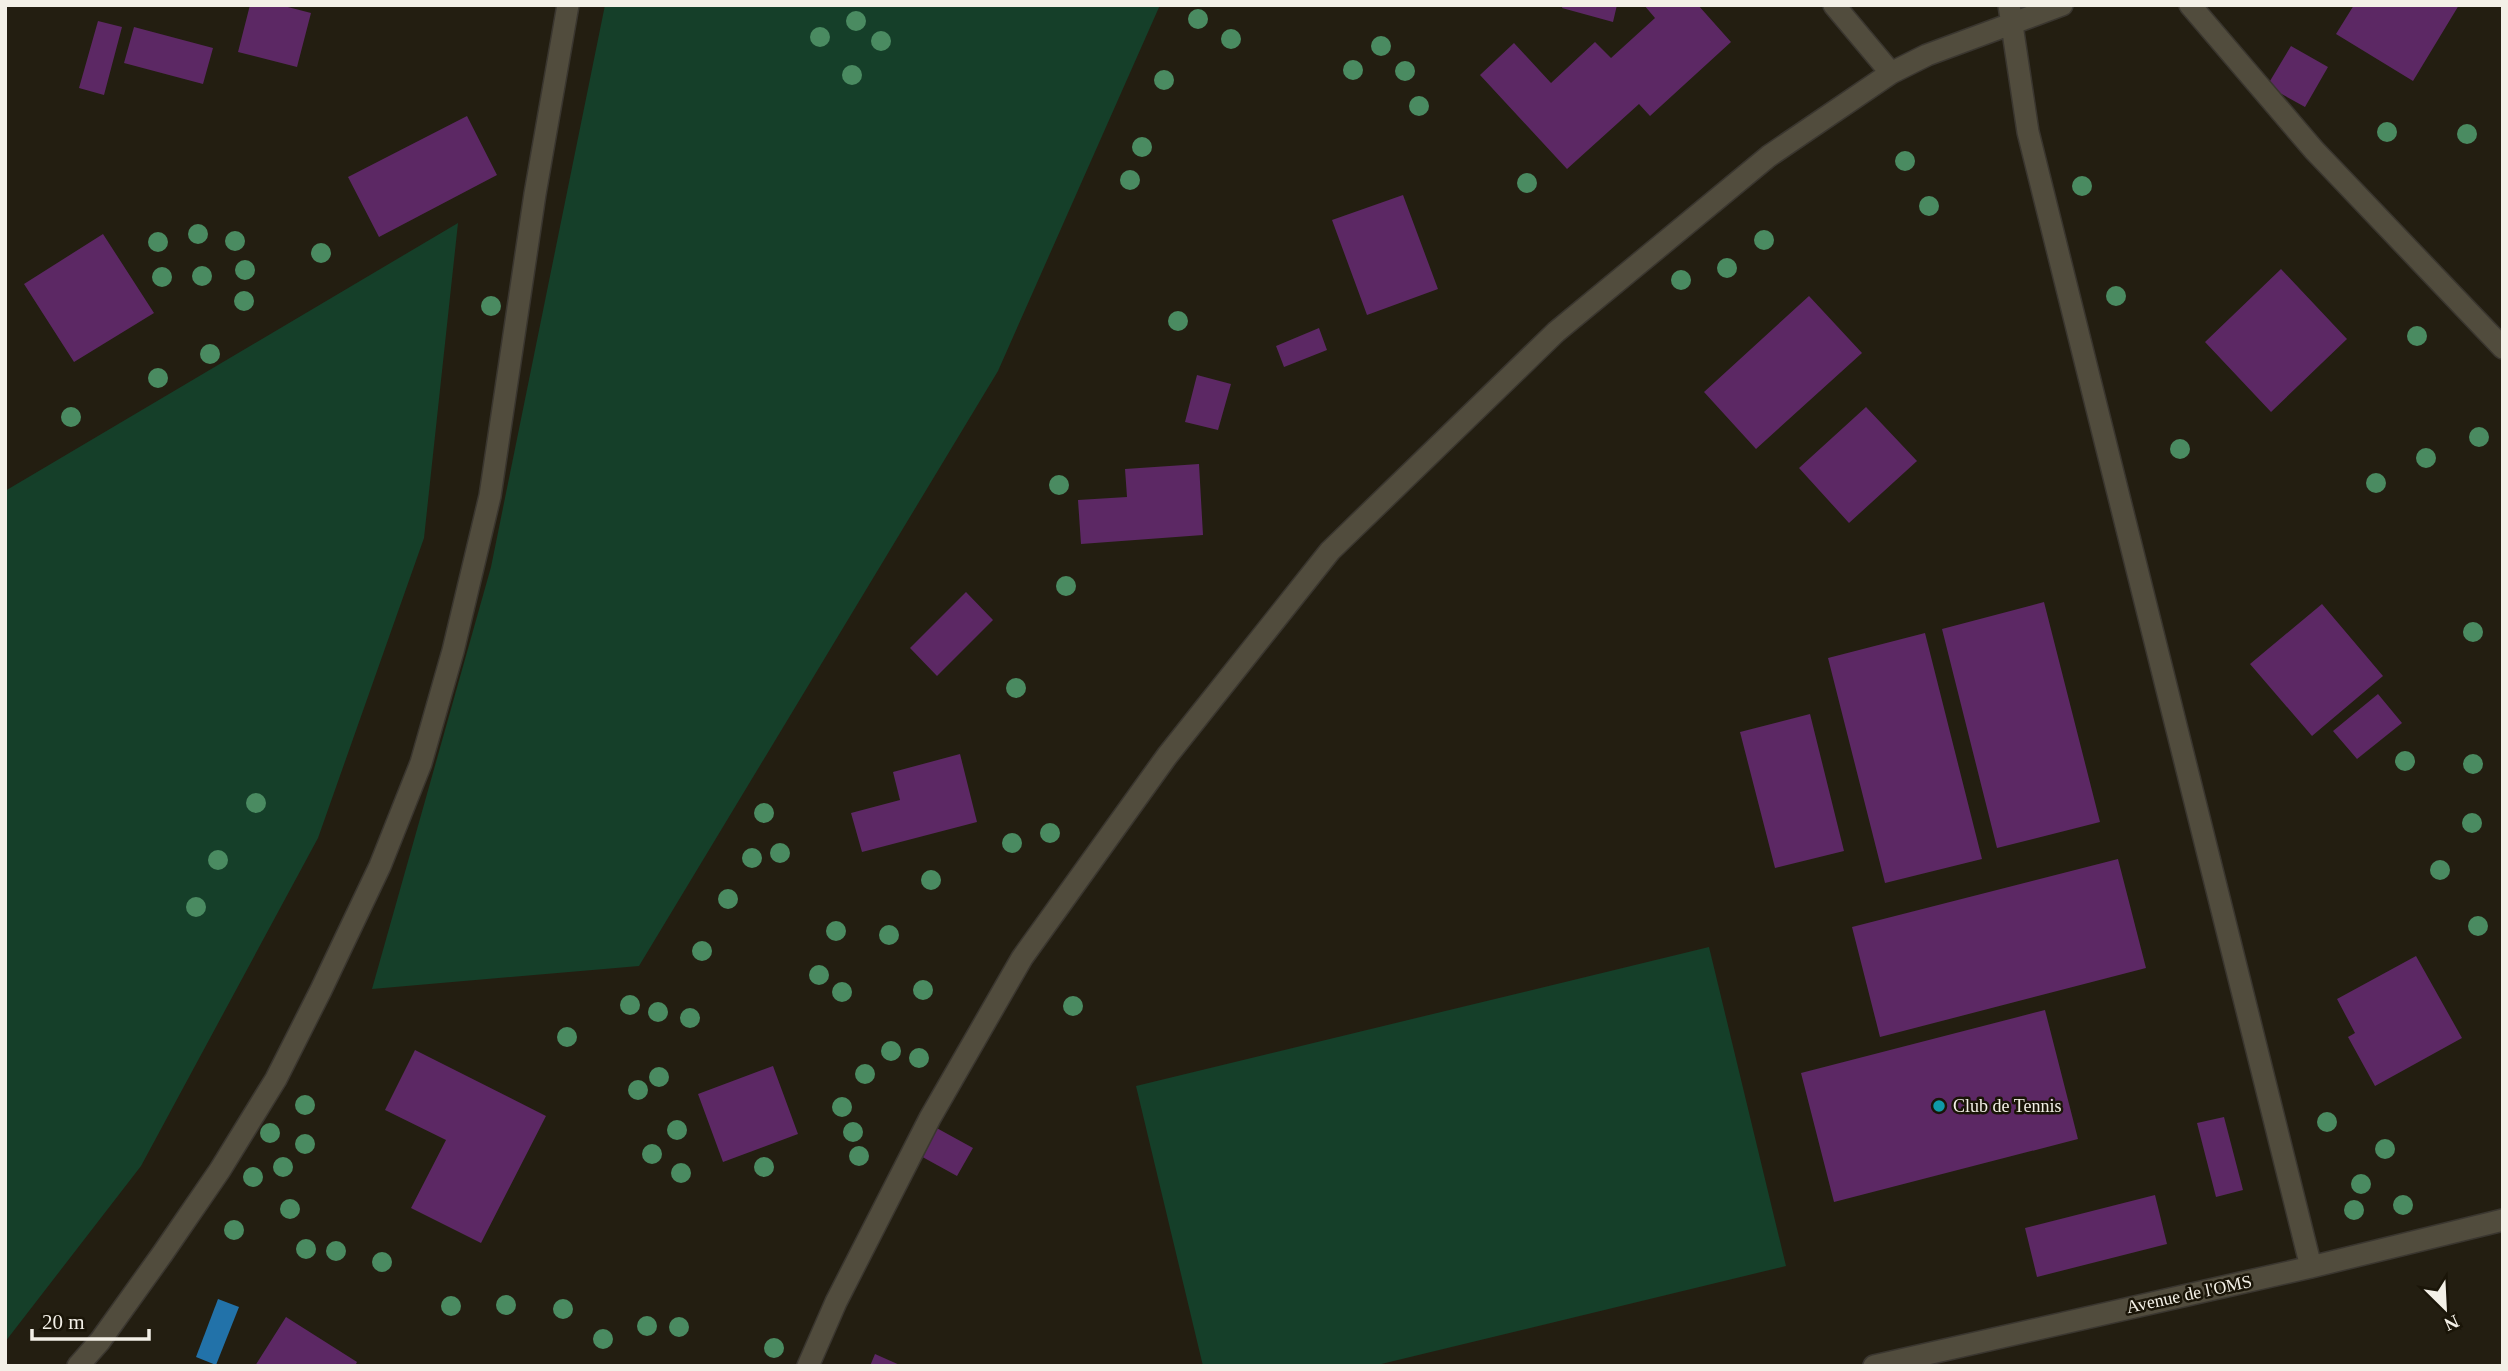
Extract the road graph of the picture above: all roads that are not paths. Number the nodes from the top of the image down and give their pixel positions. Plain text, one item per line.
1 (568, 5) edge
2 (1834, 5) edge
3 (2062, 5) edge
4 (2190, 5) edge
5 (2011, 15) edge
6 (1891, 73) junction
7 (2503, 348) edge
8 (2503, 1220) edge
9 (2311, 1267) junction
10 (78, 1366) edge
11 (808, 1366) edge
12 (1874, 1366) edge

1 - 10 street
2 - 6 street
3 - 5 street
4 - 7 street
5 - 6 street
5 - 9 street
6 - 11 street
8 - 9 street, Avenue de l'OMS
9 - 12 street, Avenue de l'OMS

